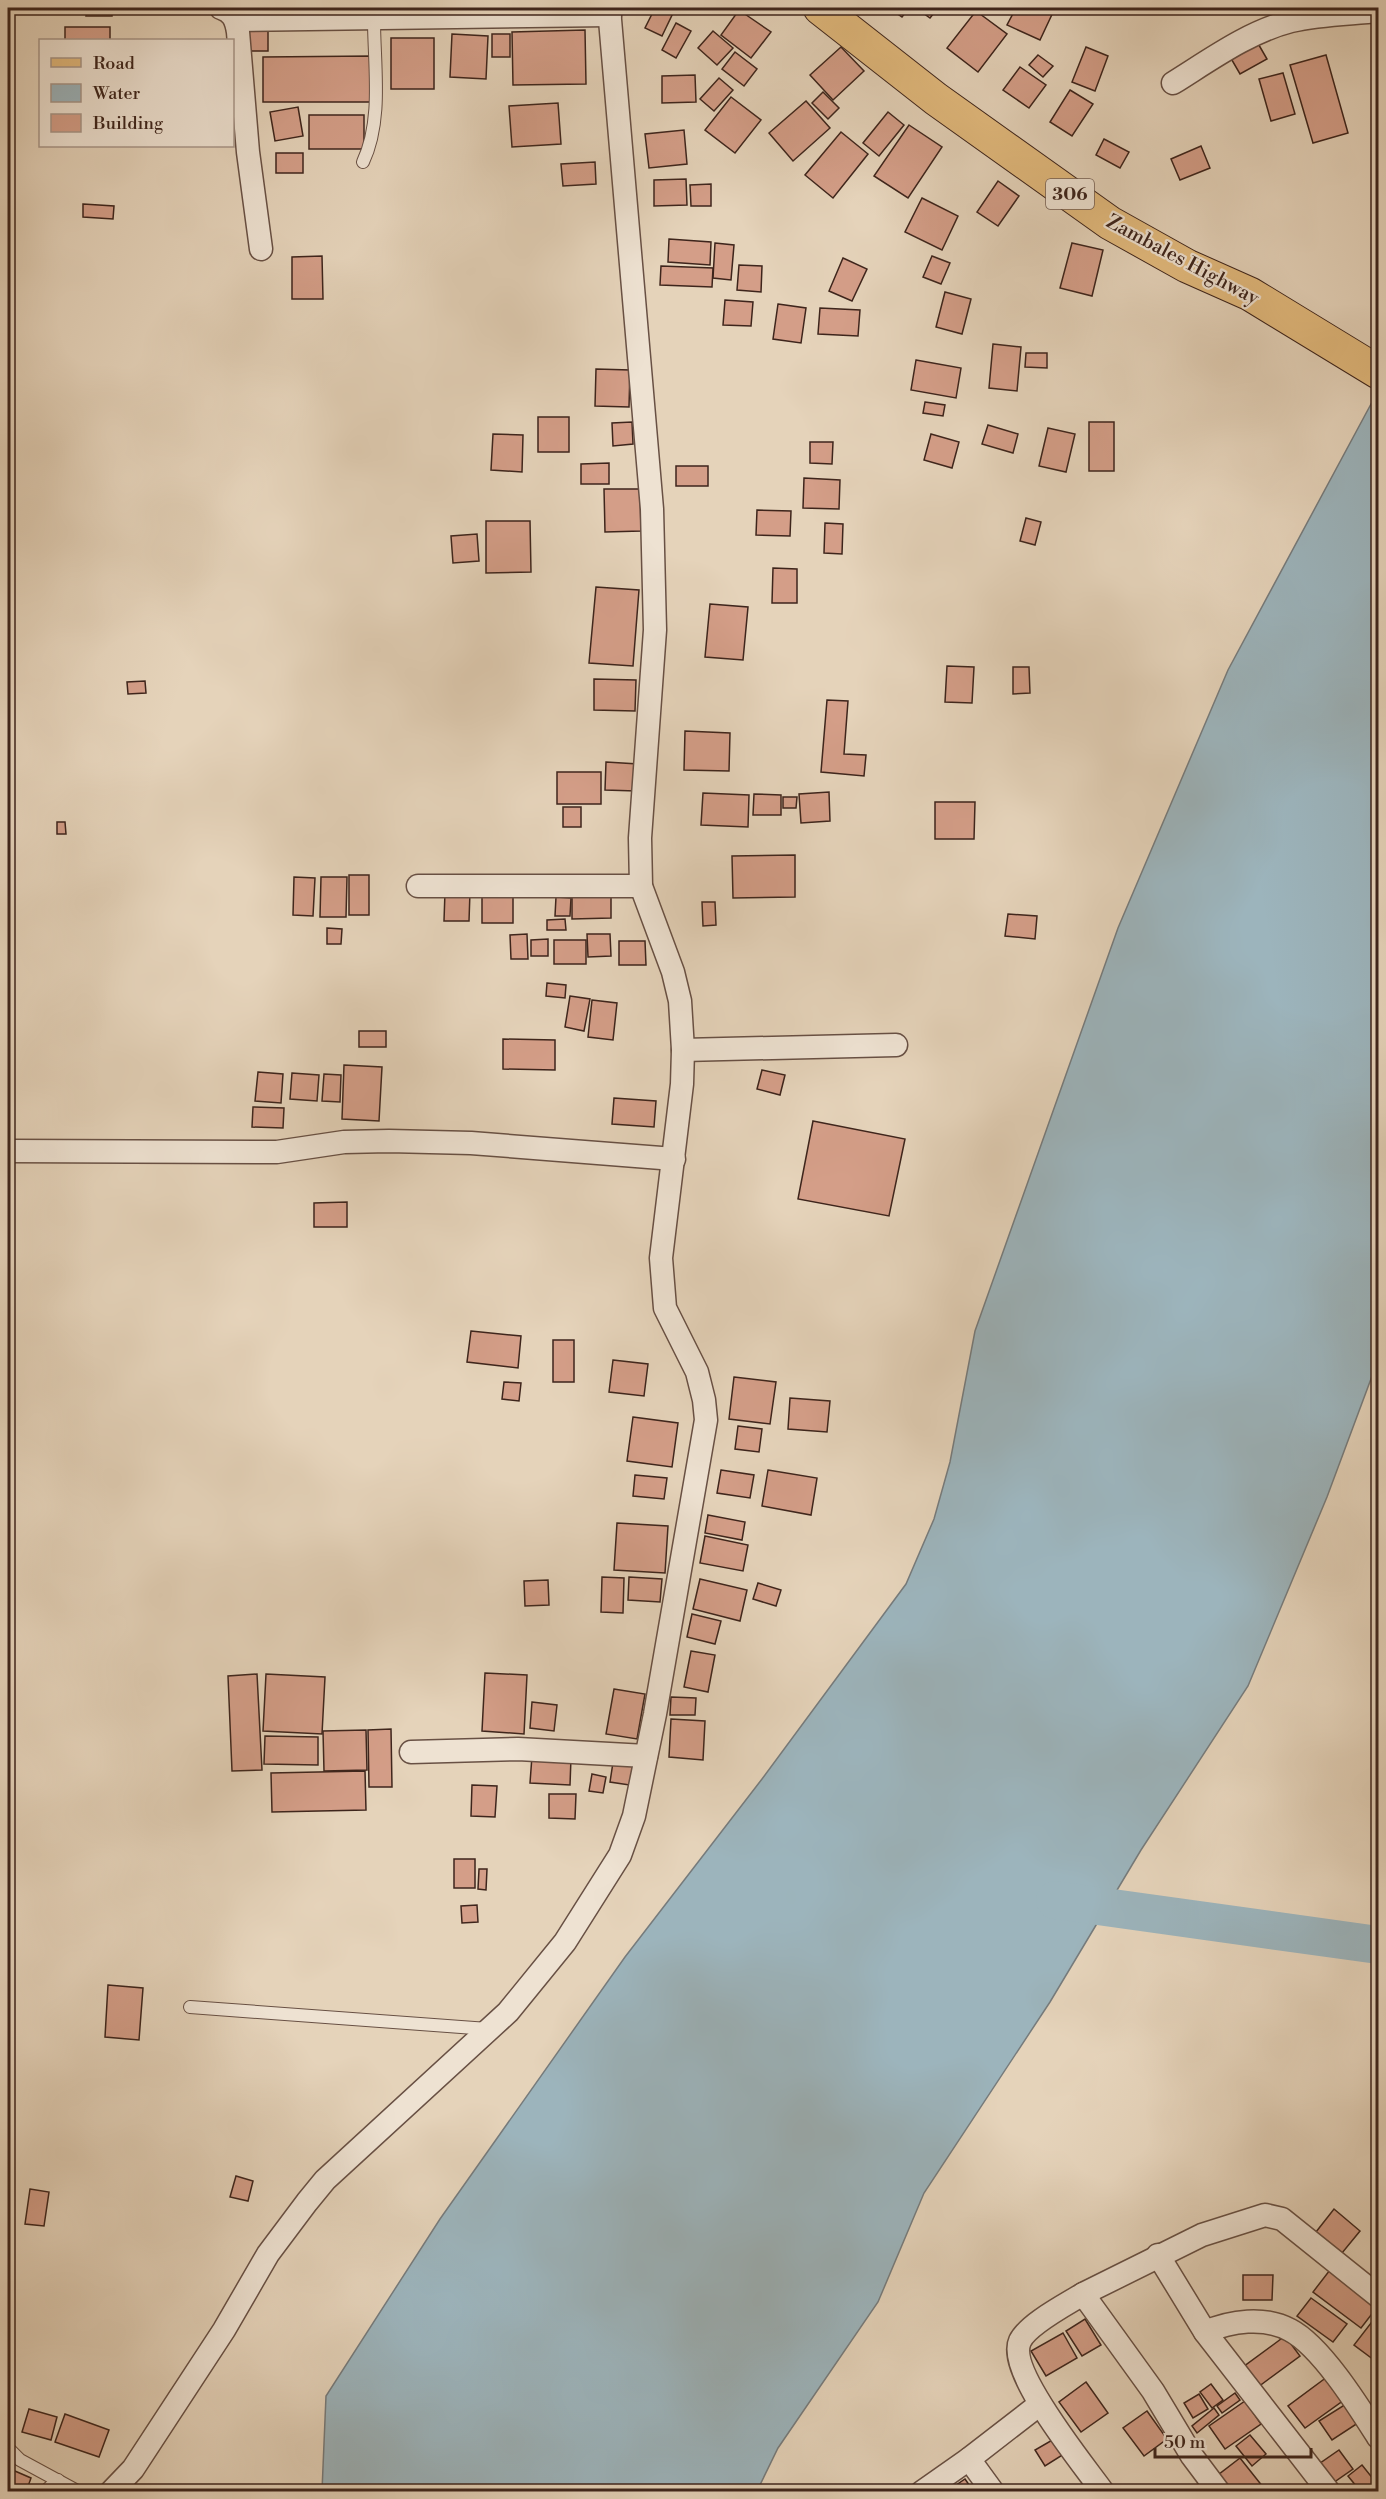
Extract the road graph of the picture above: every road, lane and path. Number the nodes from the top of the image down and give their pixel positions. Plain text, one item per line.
1 (820, 8) edge
2 (610, 11) edge
3 (1378, 11) edge
4 (228, 14) edge
5 (374, 20) junction
6 (232, 39) edge
7 (234, 55) edge
8 (1173, 83) dead end
9 (363, 162) dead end
10 (261, 249) dead end
11 (1378, 372) edge
12 (418, 886) dead end
13 (641, 886) junction
14 (896, 1045) dead end
15 (683, 1050) junction
16 (8, 1151) edge
17 (674, 1158) junction
18 (411, 1752) dead end
19 (646, 1756) junction
20 (190, 2007) dead end
21 (492, 2029) junction
22 (1158, 2255) junction
23 (1083, 2294) junction
24 (1378, 2296) edge
25 (1205, 2332) junction
26 (1040, 2403) junction
27 (1378, 2437) edge
28 (8, 2448) edge
29 (969, 2459) junction
30 (58, 2480) junction
31 (44, 2492) edge
32 (79, 2492) edge
33 (111, 2492) edge
34 (922, 2492) edge
35 (993, 2492) edge
36 (1103, 2492) edge
37 (1220, 2492) edge
38 (1329, 2492) edge

1 - 11 main road, Zambales Highway / 306
2 - 5 street
2 - 13 street
3 - 8 street
4 - 5 street
4 - 6 street
5 - 9 lane
7 - 10 street
12 - 13 street
13 - 15 street
14 - 15 street
15 - 17 street
16 - 17 street
17 - 19 street
18 - 19 street
19 - 21 street
20 - 21 lane
21 - 33 street
22 - 23 street
22 - 24 street
22 - 25 street
23 - 26 street
23 - 37 street
25 - 27 street
25 - 38 street
26 - 29 street
26 - 36 street
28 - 30 lane
29 - 34 street
29 - 35 street
30 - 31 lane
30 - 32 lane

